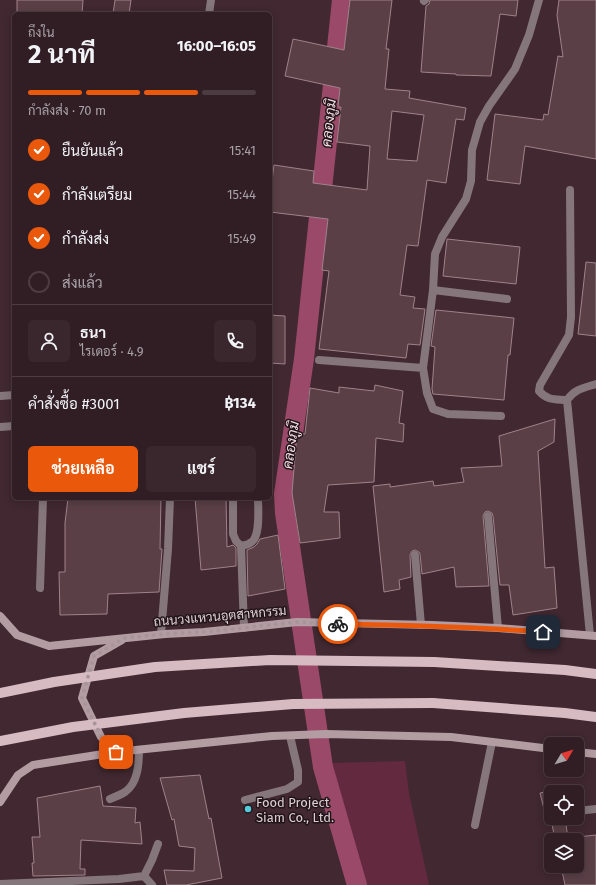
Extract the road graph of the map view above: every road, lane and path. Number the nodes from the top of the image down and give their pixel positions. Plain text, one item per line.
1 (211, 0) edge
2 (539, 0) edge
3 (209, 12) edge
4 (570, 190) dead end
5 (433, 290) junction
6 (507, 299) dead end
7 (319, 360) dead end
8 (423, 368) junction
9 (596, 384) edge
10 (12, 395) edge
11 (0, 396) edge
12 (567, 400) junction
13 (501, 416) dead end
14 (12, 426) edge
15 (0, 428) edge
16 (43, 500) edge
17 (170, 500) edge
18 (233, 500) edge
19 (258, 500) edge
20 (488, 516) dead end
21 (241, 546) junction
22 (415, 555) dead end
23 (40, 588) dead end
24 (0, 616) edge
25 (421, 625) junction
26 (244, 628) junction
27 (498, 628) junction
28 (161, 634) junction
29 (593, 635) edge
30 (125, 638) junction
31 (596, 674) edge
32 (0, 693) edge
33 (596, 717) edge
34 (290, 736) junction
35 (0, 741) edge
36 (492, 742) junction
37 (544, 747) edge
38 (139, 750) junction
39 (116, 752) junction
40 (584, 753) edge
41 (596, 754) edge
42 (110, 799) dead end
43 (245, 800) dead end
44 (0, 802) edge
45 (596, 809) edge
46 (584, 810) edge
47 (475, 825) dead end
48 (158, 844) dead end
49 (144, 876) junction
50 (0, 884) edge
51 (152, 885) edge

1 - 3 street
2 - 5 street
4 - 12 street
5 - 6 street
5 - 8 street
7 - 8 street
8 - 13 street
9 - 12 street
10 - 11 street
12 - 29 street
14 - 15 street
16 - 23 street
17 - 28 street
18 - 21 street
19 - 21 street
20 - 27 street
21 - 26 street
22 - 25 street
24 - 30 main road, ถนนวงแหวนอุตสาหกรรม
25 - 26 main road, ถนนวงแหวนอุตสาหกรรม
25 - 27 main road, ถนนวงแหวนอุตสาหกรรม
26 - 28 main road, ถนนวงแหวนอุตสาหกรรม
27 - 29 main road, ถนนวงแหวนอุตสาหกรรม
28 - 30 main road, ถนนวงแหวนอุตสาหกรรม
30 - 39 main road
31 - 32 main road, bridge
33 - 35 main road, bridge
34 - 36 main road
34 - 38 main road
34 - 43 street
36 - 37 main road
36 - 47 street
38 - 39 main road
38 - 42 street
39 - 44 main road
40 - 41 main road
45 - 46 street
48 - 49 street
49 - 50 street
49 - 51 street

